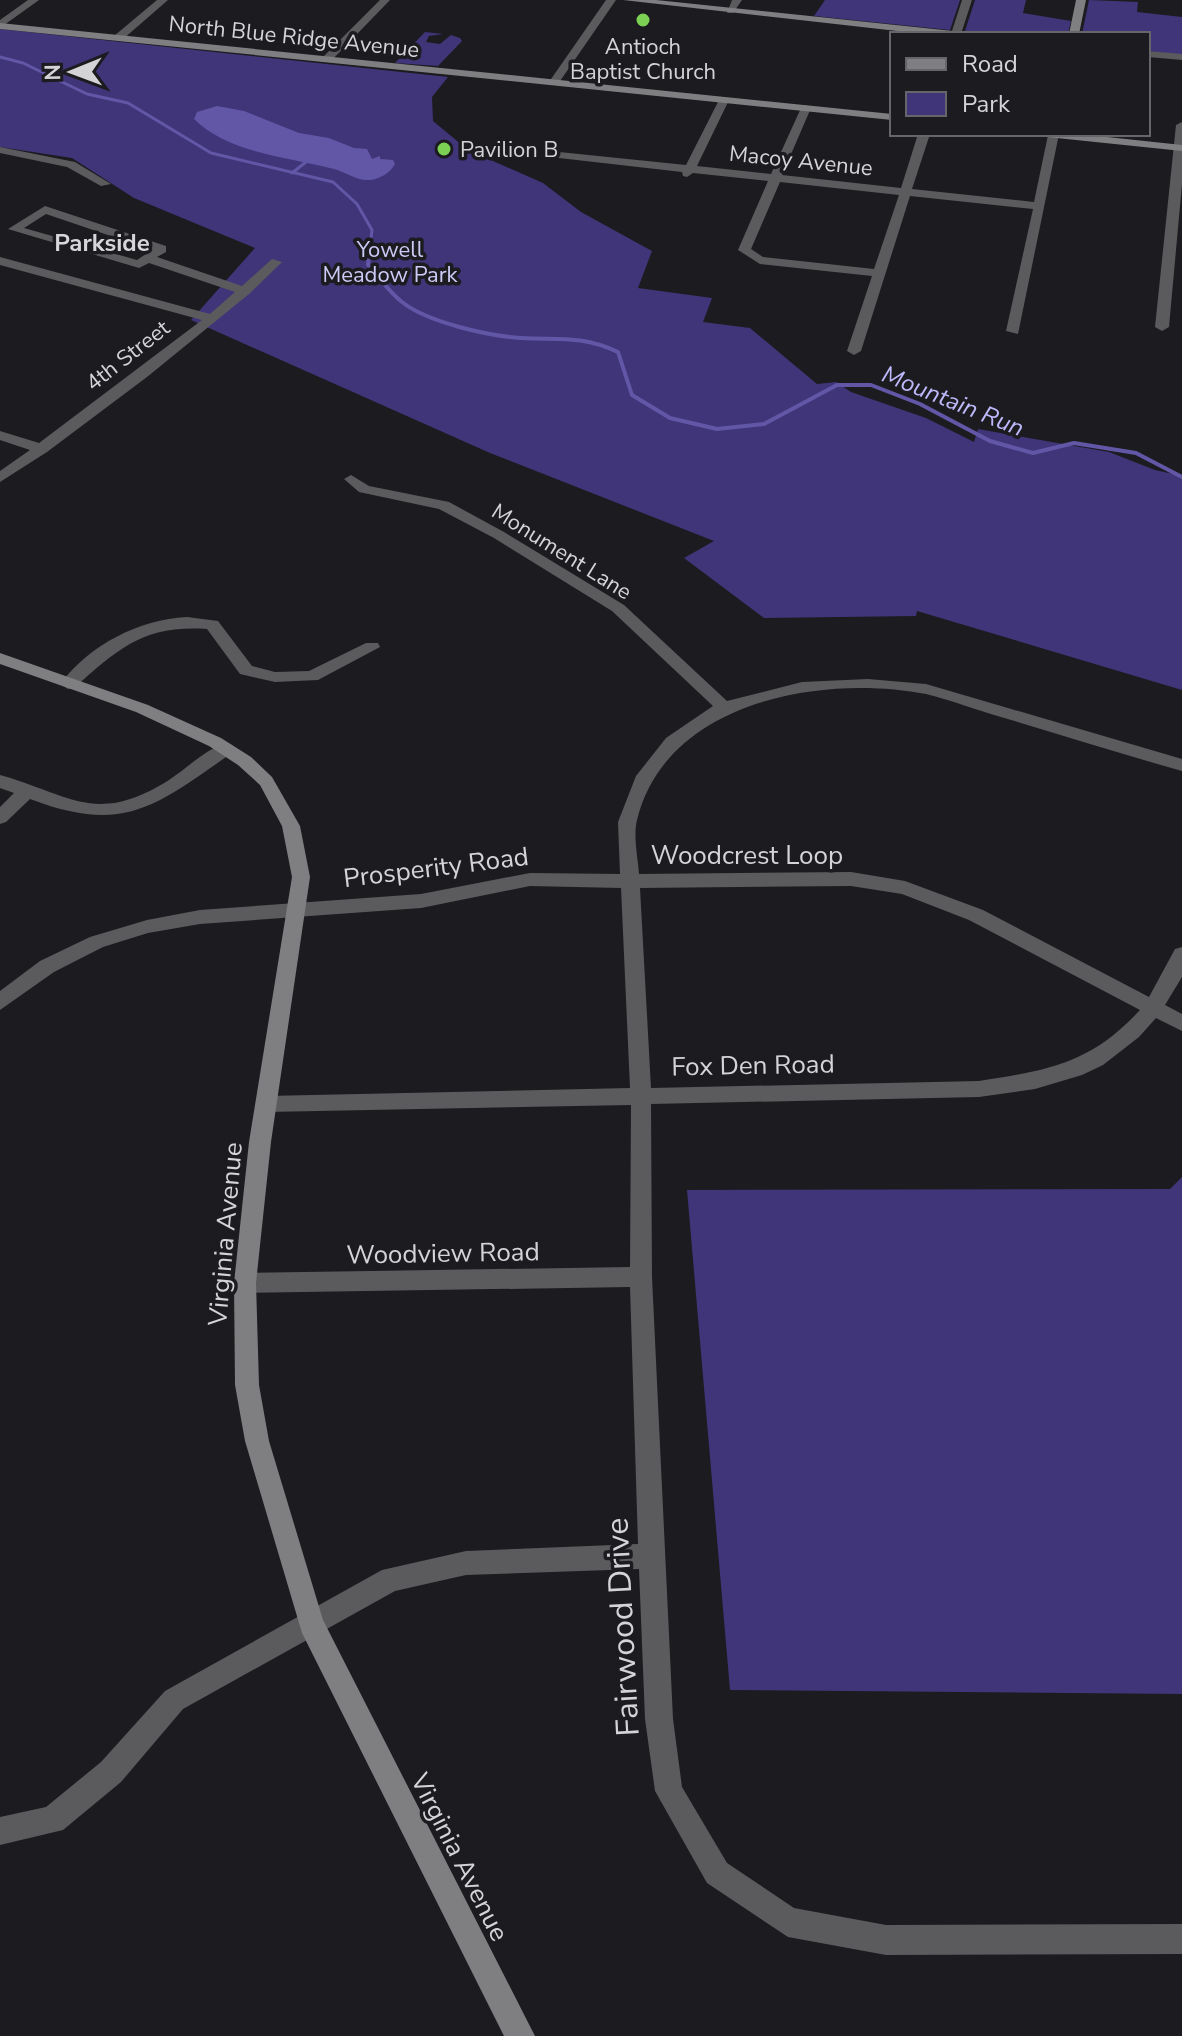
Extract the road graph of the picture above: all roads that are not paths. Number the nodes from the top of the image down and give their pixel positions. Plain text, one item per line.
1 (34, 0) edge
2 (163, 0) edge
3 (385, 0) edge
4 (611, 0) edge
5 (628, 0) edge
6 (737, 0) edge
7 (967, 0) edge
8 (1081, 0) edge
9 (730, 11) junction
10 (0, 25) edge
11 (935, 32) edge
12 (956, 32) edge
13 (1074, 32) edge
14 (118, 38) junction
15 (1150, 54) edge
16 (1182, 57) edge
17 (326, 60) junction
18 (554, 82) junction
19 (724, 100) junction
20 (806, 108) junction
21 (890, 117) edge
22 (1182, 125) edge
23 (923, 136) edge
24 (1054, 136) edge
25 (1072, 136) edge
26 (1181, 148) edge
27 (0, 150) edge
28 (559, 155) dead end
29 (688, 171) junction
30 (776, 178) junction
31 (105, 184) dead end
32 (905, 191) junction
33 (1039, 206) junction
34 (147, 258) junction
35 (0, 261) edge
36 (276, 262) dead end
37 (879, 273) junction
38 (245, 291) junction
39 (210, 318) junction
40 (1162, 327) dead end
41 (1013, 331) dead end
42 (854, 351) dead end
43 (0, 435) edge
44 (42, 449) junction
45 (0, 478) edge
46 (351, 479) dead end
47 (372, 647) dead end
48 (0, 658) edge
49 (68, 684) junction
50 (724, 707) junction
51 (226, 749) junction
52 (1182, 765) edge
53 (0, 781) edge
54 (27, 791) junction
55 (0, 818) edge
56 (629, 881) junction
57 (297, 908) junction
58 (1182, 954) edge
59 (0, 1002) edge
60 (1153, 1007) junction
61 (1182, 1023) edge
62 (641, 1096) junction
63 (266, 1104) junction
64 (641, 1277) junction
65 (245, 1283) junction
66 (651, 1556) junction
67 (311, 1624) junction
68 (0, 1831) edge
69 (1182, 1939) edge
70 (520, 2036) edge

1 - 10 street
2 - 14 street
3 - 17 street
4 - 18 street
5 - 9 street
6 - 9 street
7 - 12 street
8 - 13 street
9 - 11 street
10 - 14 street, North Blue Ridge Avenue
14 - 17 street, North Blue Ridge Avenue
15 - 16 street
17 - 18 street, North Blue Ridge Avenue
18 - 19 street, North Blue Ridge Avenue
19 - 20 street, North Blue Ridge Avenue
19 - 29 street
20 - 21 street, North Blue Ridge Avenue
20 - 30 street
22 - 26 street
23 - 32 street
24 - 33 street
25 - 26 street
26 - 40 street
27 - 31 street
28 - 29 street, Macoy Avenue
29 - 30 street, Macoy Avenue
30 - 32 street, Macoy Avenue
30 - 37 street
32 - 33 street, Macoy Avenue
32 - 37 street
33 - 41 street
34 - 34 street
34 - 38 street
35 - 39 street
36 - 38 street, 4th Street
37 - 42 street
38 - 39 street, 4th Street
39 - 44 street, 4th Street
43 - 44 street
44 - 45 street, 4th Street
46 - 50 street, Monument Lane
47 - 49 street
48 - 49 street, Virginia Avenue
49 - 51 street, Virginia Avenue
50 - 52 street, Woodcrest Loop
50 - 56 street, Woodcrest Loop
51 - 54 street
51 - 57 street, Virginia Avenue
53 - 54 street
54 - 55 street
56 - 57 street, Prosperity Road
56 - 60 street, Woodcrest Loop
56 - 62 street, Fairwood Drive
57 - 59 street, Prosperity Road
57 - 63 street, Virginia Avenue
58 - 60 street, Fox Den Road
60 - 61 street, Woodcrest Loop
60 - 62 street, Fox Den Road
62 - 63 street, Fox Den Road
62 - 64 street, Fairwood Drive
63 - 65 street, Virginia Avenue
64 - 65 street, Woodview Road
64 - 66 street, Fairwood Drive
65 - 67 street, Virginia Avenue
66 - 67 street
66 - 69 street, Fairwood Drive
67 - 68 street
67 - 70 street, Virginia Avenue

